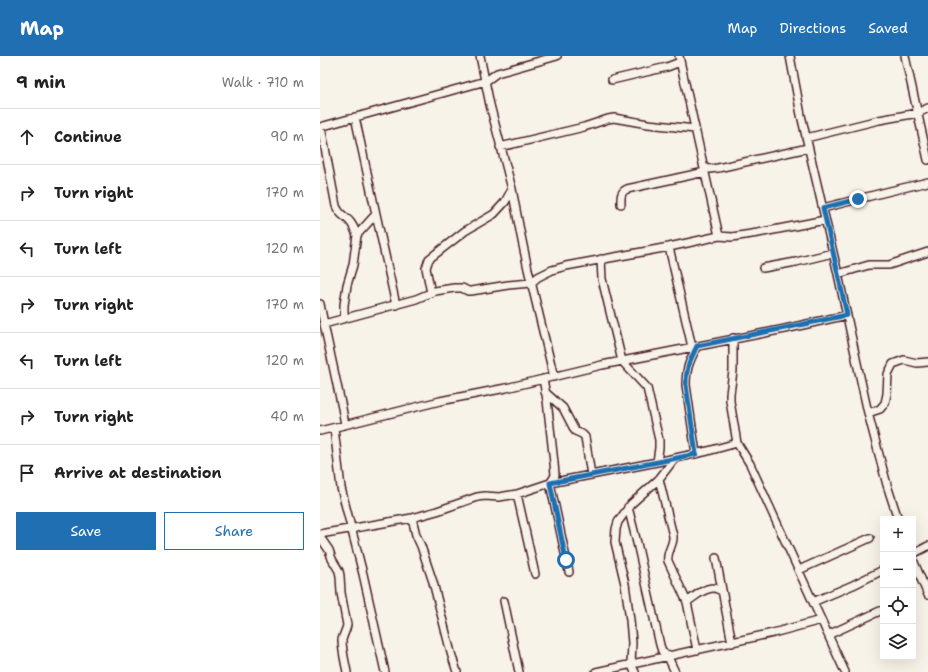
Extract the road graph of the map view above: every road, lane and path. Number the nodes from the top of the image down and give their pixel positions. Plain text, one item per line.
1 (480, 56) edge
2 (557, 56) edge
3 (790, 56) edge
4 (905, 56) edge
5 (680, 59) edge
6 (612, 80) dead end
7 (486, 81) junction
8 (928, 108) edge
9 (918, 113) junction
10 (356, 117) junction
11 (321, 127) edge
12 (695, 129) junction
13 (806, 138) junction
14 (500, 147) junction
15 (808, 148) junction
16 (928, 160) edge
17 (704, 170) junction
18 (928, 182) edge
19 (512, 189) junction
20 (621, 204) dead end
21 (823, 208) junction
22 (376, 214) junction
23 (825, 220) junction
24 (357, 235) junction
25 (719, 236) junction
26 (669, 247) junction
27 (928, 252) edge
28 (833, 253) junction
29 (601, 259) junction
30 (763, 268) dead end
31 (838, 274) junction
32 (531, 283) junction
33 (431, 293) junction
34 (320, 304) edge
35 (396, 305) junction
36 (847, 315) junction
37 (344, 318) junction
38 (324, 324) junction
39 (733, 338) junction
40 (694, 346) junction
41 (622, 361) junction
42 (928, 362) edge
43 (554, 376) junction
44 (543, 379) junction
45 (545, 392) junction
46 (868, 413) junction
47 (345, 425) junction
48 (334, 428) junction
49 (320, 431) edge
50 (737, 443) junction
51 (696, 454) junction
52 (675, 458) junction
53 (658, 462) junction
54 (591, 475) junction
55 (659, 479) junction
56 (550, 483) junction
57 (517, 494) junction
58 (628, 507) junction
59 (897, 516) edge
60 (412, 518) junction
61 (352, 528) junction
62 (320, 536) edge
63 (870, 538) dead end
64 (928, 546) edge
65 (916, 552) edge
66 (716, 558) dead end
67 (916, 567) edge
68 (798, 570) junction
69 (569, 572) dead end
70 (880, 572) edge
71 (535, 574) dead end
72 (722, 591) junction
73 (928, 595) edge
74 (504, 601) dead end
75 (687, 602) junction
76 (813, 602) junction
77 (880, 611) dead end
78 (821, 620) junction
79 (828, 635) junction
80 (732, 643) junction
81 (697, 650) junction
82 (668, 656) junction
83 (631, 664) junction
84 (347, 672) edge
85 (385, 672) edge
86 (457, 672) edge
87 (519, 672) edge
88 (596, 672) edge
89 (635, 672) edge
90 (675, 672) edge
91 (845, 672) edge

1 - 7 street
2 - 7 street
3 - 13 street
4 - 9 street
5 - 6 street
5 - 12 street
7 - 10 street
7 - 14 street
8 - 9 street
9 - 13 street
9 - 16 street
10 - 11 street
10 - 22 street
11 - 24 street
12 - 14 street
12 - 17 street
13 - 15 street
14 - 19 street
15 - 17 street
15 - 21 street
17 - 20 street
17 - 25 street
18 - 21 street
19 - 32 street
19 - 33 street
21 - 23 street
22 - 24 street
22 - 35 street
23 - 25 street
23 - 28 street
24 - 37 street
25 - 26 street
26 - 29 street
26 - 40 street
27 - 31 street
28 - 30 street
28 - 31 street
29 - 32 street
29 - 41 street
31 - 36 street
32 - 33 street
32 - 43 street
33 - 35 street
34 - 38 street
35 - 37 street
36 - 39 street
36 - 46 street
37 - 38 street
38 - 47 street
39 - 40 street
39 - 50 street
40 - 41 street
40 - 51 street
41 - 43 street
41 - 53 street
42 - 46 street
43 - 44 street
44 - 45 street
44 - 47 street
45 - 54 street
45 - 56 street
46 - 59 street
47 - 48 street
48 - 49 street
48 - 61 street
50 - 51 street
50 - 68 street
51 - 52 street
52 - 53 street
52 - 55 street
53 - 54 street
54 - 56 street
55 - 58 street
55 - 75 street
56 - 57 street
56 - 69 street
57 - 60 street
57 - 71 street
58 - 82 street
58 - 83 street
60 - 61 street
60 - 86 street
61 - 62 street
61 - 85 street
62 - 84 street
63 - 68 street
64 - 65 street
66 - 72 street
67 - 73 street
68 - 76 street
70 - 76 street
72 - 75 street
72 - 80 street
74 - 87 street
75 - 81 street
76 - 78 street
77 - 79 street
78 - 79 street
78 - 80 street
79 - 91 street
80 - 81 street
81 - 82 street
82 - 83 street
82 - 90 street
83 - 88 street
83 - 89 street

